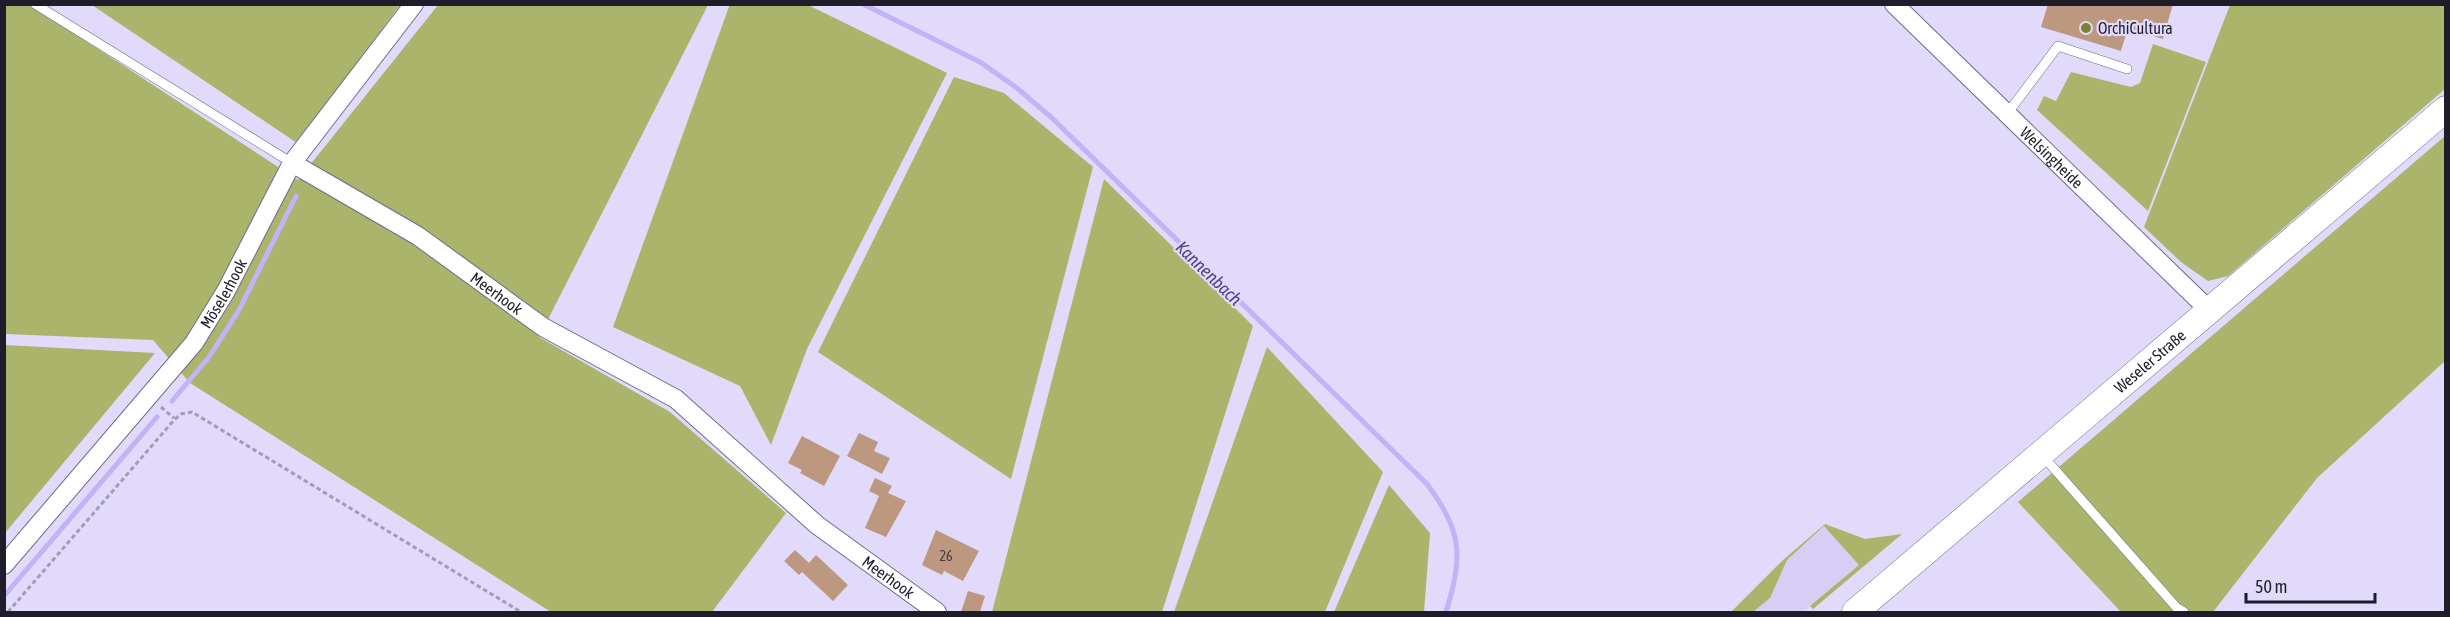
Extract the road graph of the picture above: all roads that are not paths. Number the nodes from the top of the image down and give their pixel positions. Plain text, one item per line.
1 (35, 4) edge
2 (414, 4) edge
3 (1894, 4) edge
4 (2127, 69) dead end
5 (2445, 109) edge
6 (2007, 114) junction
7 (292, 163) junction
8 (2210, 311) junction
9 (2041, 453) junction
10 (4, 565) edge
11 (937, 612) edge
12 (1855, 612) edge
13 (2184, 612) edge

1 - 7 lane, Meerhook
2 - 7 street, Möselerhook
3 - 6 street, Welsingheide
4 - 6 lane
5 - 8 main road, Weseler Straße
6 - 8 street, Welsingheide
7 - 10 street, Möselerhook
7 - 11 street, Meerhook
8 - 9 main road, Weseler Straße
9 - 12 main road, Weseler Straße
9 - 13 lane

